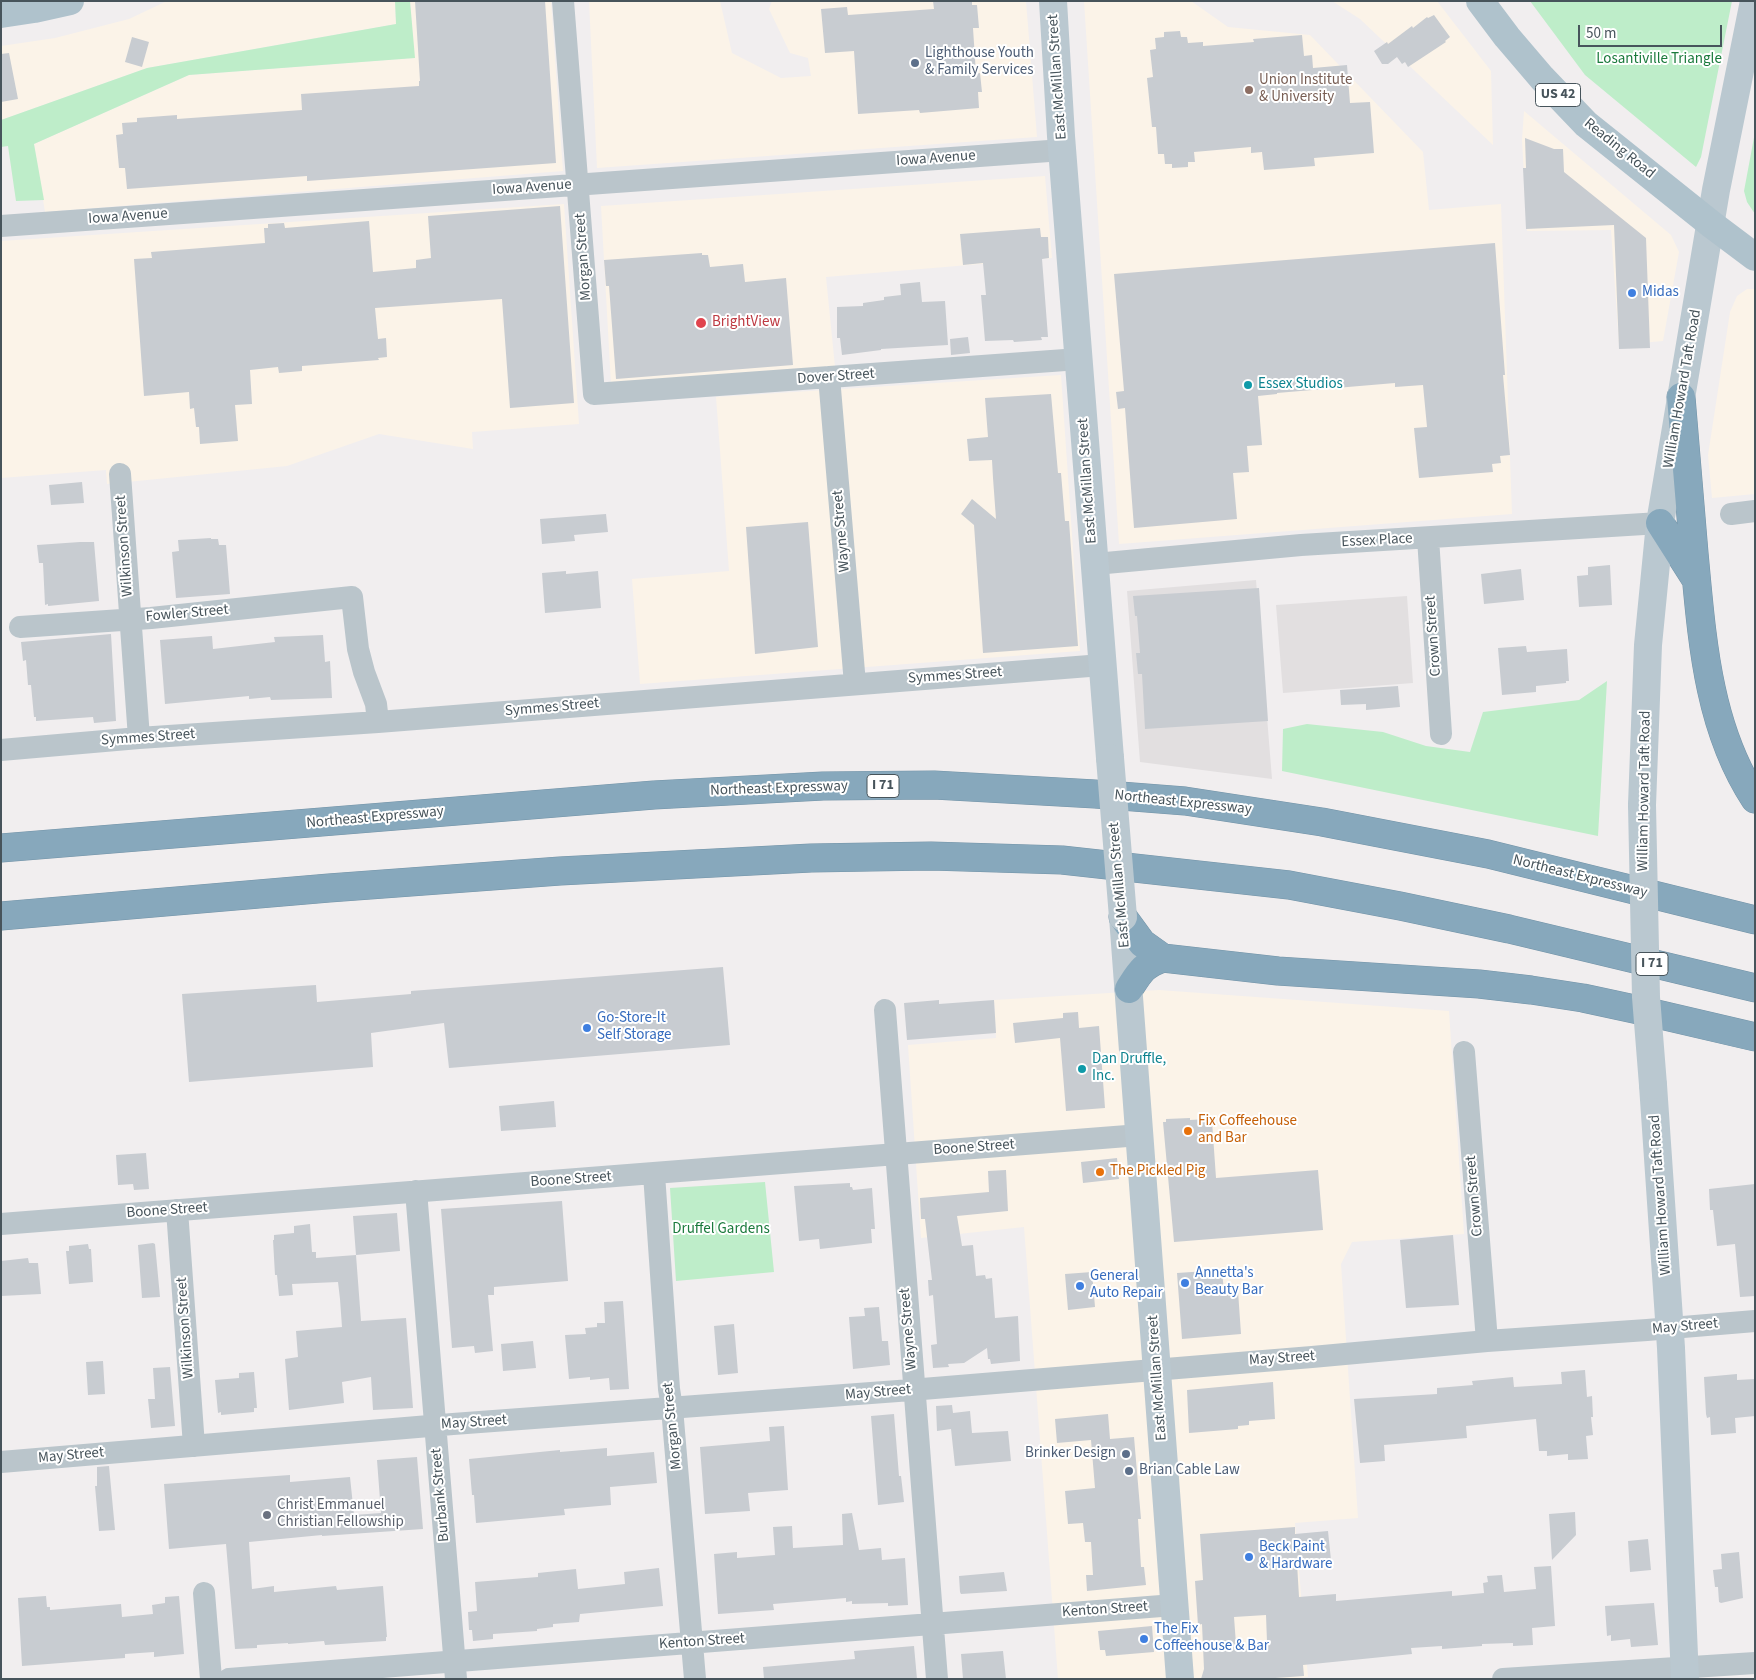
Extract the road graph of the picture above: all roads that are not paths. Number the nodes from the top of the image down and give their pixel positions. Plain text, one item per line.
1 (70, 1) edge
2 (563, 1) edge
3 (1053, 1) edge
4 (1480, 1) edge
5 (1754, 1) edge
6 (1, 14) edge
7 (1063, 150) junction
8 (578, 185) junction
9 (1711, 224) junction
10 (1, 226) edge
11 (1755, 257) edge
12 (1079, 359) junction
13 (829, 377) junction
14 (594, 394) joint
15 (1681, 397) junction
16 (120, 474) dead end
17 (1755, 511) edge
18 (1731, 514) dead end
19 (1660, 523) junction
20 (1428, 538) junction
21 (1094, 564) junction
22 (1697, 581) junction
23 (130, 619) junction
24 (20, 627) dead end
25 (1102, 665) junction
26 (855, 684) junction
27 (378, 722) junction
28 (1441, 734) dead end
29 (139, 738) junction
30 (1, 750) edge
31 (1755, 799) edge
32 (1, 848) edge
33 (1, 916) edge
34 (1123, 917) junction
35 (1755, 920) edge
36 (1163, 958) junction
37 (1755, 988) edge
38 (1129, 989) junction
39 (885, 1010) dead end
40 (1755, 1037) edge
41 (1464, 1052) dead end
42 (1140, 1135) junction
43 (896, 1154) junction
44 (654, 1174) junction
45 (416, 1191) junction
46 (178, 1210) junction
47 (1, 1224) edge
48 (1755, 1320) edge
49 (1670, 1328) junction
50 (1487, 1341) junction
51 (1157, 1370) junction
52 (914, 1390) junction
53 (672, 1408) junction
54 (435, 1426) junction
55 (194, 1446) junction
56 (1, 1462) edge
57 (204, 1593) dead end
58 (1174, 1605) junction
59 (933, 1624) junction
60 (692, 1643) junction
61 (1755, 1663) edge
62 (455, 1670) edge
63 (1685, 1673) edge
64 (211, 1679) edge
65 (229, 1679) edge
66 (695, 1679) edge
67 (937, 1679) edge
68 (1180, 1679) edge
69 (1503, 1679) edge

1 - 6 main road
2 - 8 street, Morgan Street
3 - 7 main road, East McMillan Street
4 - 9 main road, Reading Road / US 42
5 - 9 main road, William Howard Taft Road
7 - 8 street, Iowa Avenue
7 - 12 main road, East McMillan Street
8 - 10 street, Iowa Avenue
8 - 14 street, Morgan Street
9 - 11 main road, Reading Road / US 42
9 - 15 main road, William Howard Taft Road
12 - 13 street, Dover Street
12 - 21 main road, East McMillan Street
13 - 14 street, Dover Street
13 - 26 street, Wayne Street
15 - 19 main road, William Howard Taft Road
15 - 22 highway
16 - 23 street, Wilkinson Street
17 - 18 street
19 - 20 street, Essex Place
19 - 22 highway
19 - 49 main road, William Howard Taft Road, bridge
20 - 21 street, Essex Place
20 - 28 street, Crown Street
21 - 25 main road, East McMillan Street
22 - 31 highway
23 - 24 street, Fowler Street
23 - 27 street, Fowler Street
23 - 29 street, Wilkinson Street
25 - 26 street, Symmes Street
25 - 34 main road, East McMillan Street, bridge
26 - 27 street, Symmes Street
27 - 29 street, Symmes Street
29 - 30 street, Symmes Street
32 - 35 highway, Northeast Expressway / I 71
33 - 37 highway, I 71
34 - 36 highway
34 - 38 main road, East McMillan Street
36 - 38 highway
36 - 40 highway
38 - 42 main road, East McMillan Street
39 - 43 street, Wayne Street
41 - 50 street, Crown Street
42 - 43 street, Boone Street
42 - 51 main road, East McMillan Street
43 - 44 street, Boone Street
43 - 52 street, Wayne Street
44 - 45 street, Boone Street
44 - 53 street, Morgan Street
45 - 46 street, Boone Street
45 - 54 street, Burbank Street
46 - 47 street, Boone Street
46 - 55 street, Wilkinson Street
48 - 49 street, May Street
49 - 50 street, May Street
49 - 63 main road, William Howard Taft Road
50 - 51 street, May Street
51 - 52 street, May Street
51 - 58 main road, East McMillan Street
52 - 53 street, May Street
52 - 59 street, Wayne Street
53 - 54 street, May Street
53 - 60 street, Morgan Street
54 - 55 street, May Street
54 - 62 street, Burbank Street
55 - 56 street, May Street
57 - 64 street
58 - 59 street, Kenton Street
58 - 68 main road, East McMillan Street
59 - 60 street, Kenton Street
59 - 67 street, Wayne Street
60 - 62 street, Kenton Street
60 - 66 street, Morgan Street
61 - 63 street
62 - 65 street, Kenton Street
63 - 69 street

